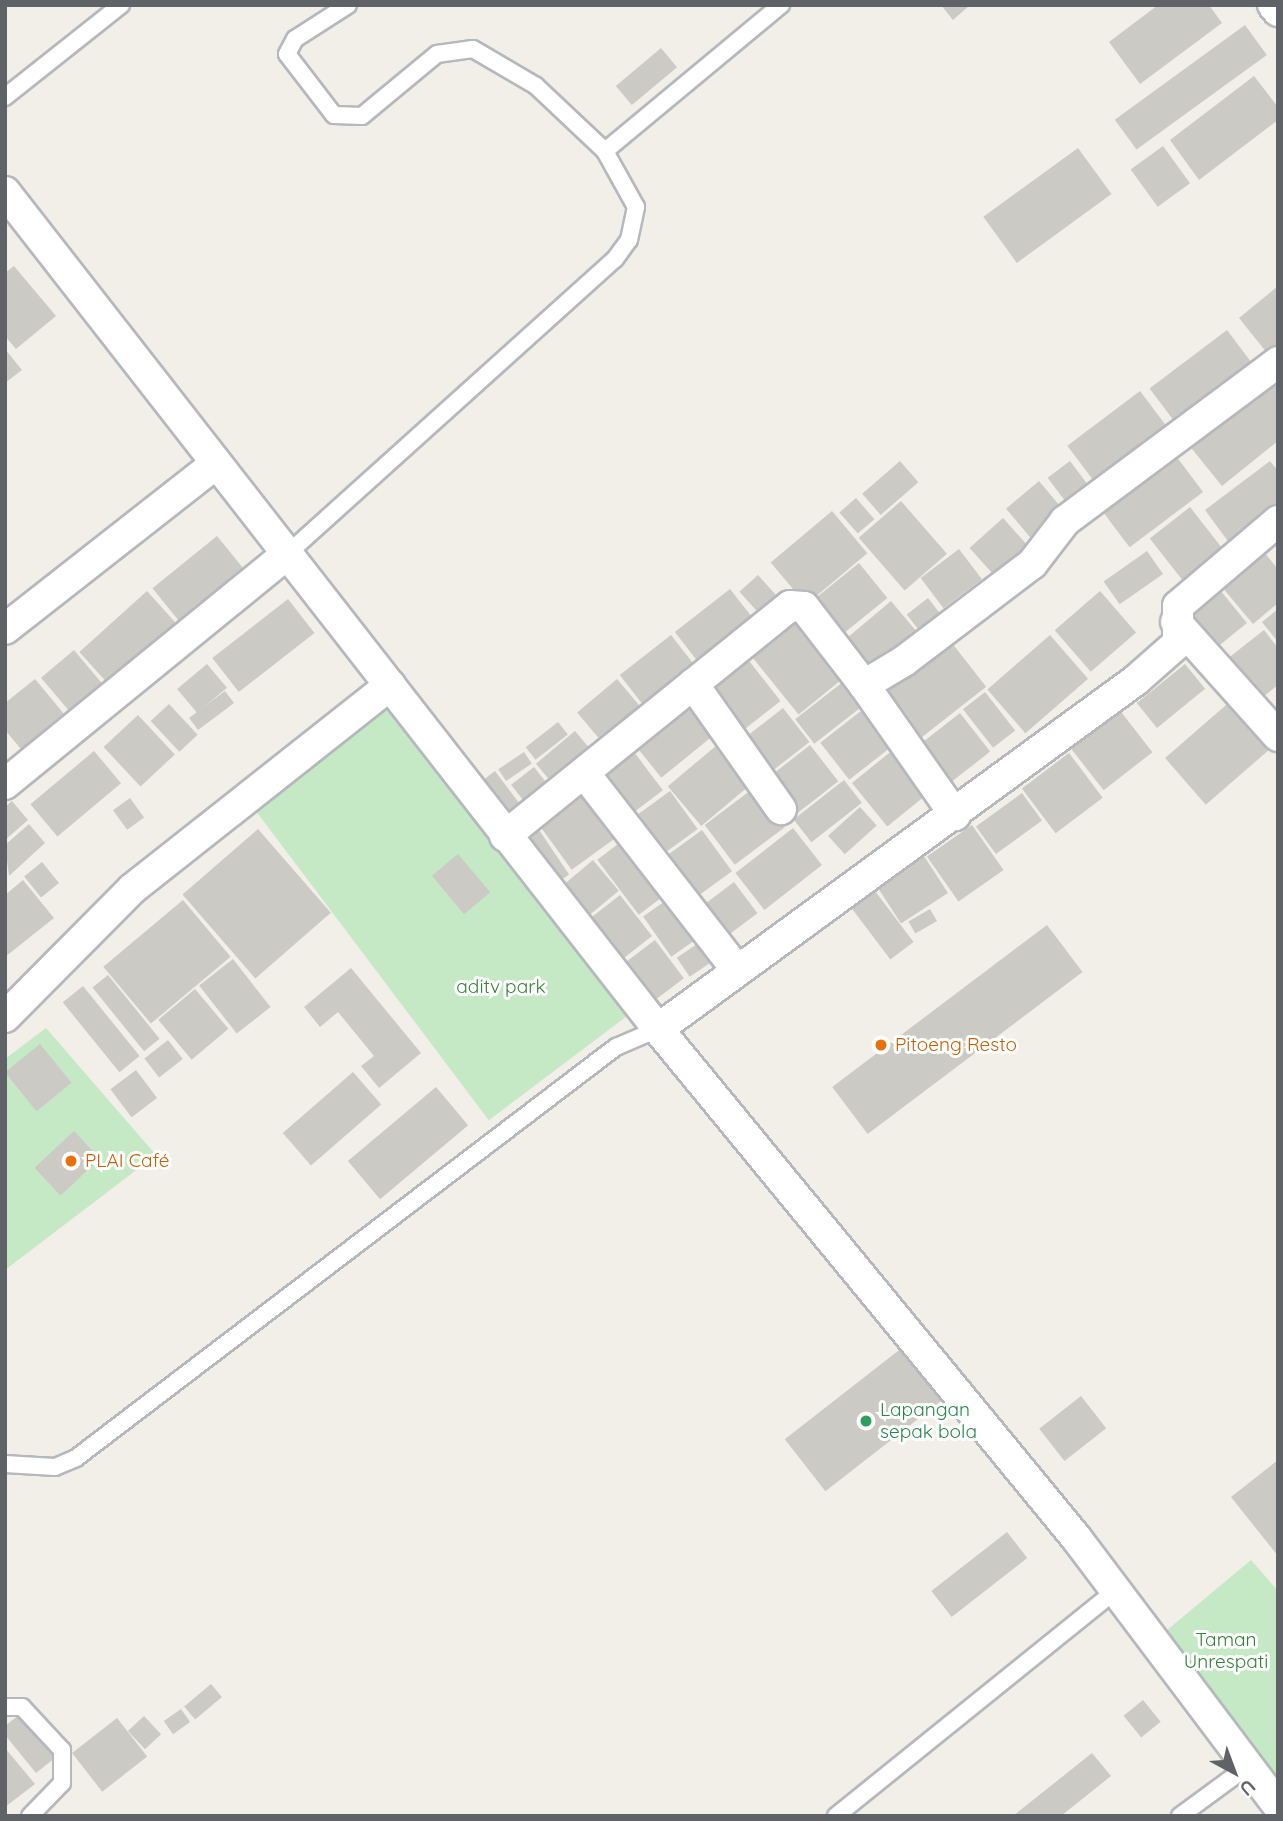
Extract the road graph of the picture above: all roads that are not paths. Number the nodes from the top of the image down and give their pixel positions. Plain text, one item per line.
1 (121, 5) edge
2 (348, 5) edge
3 (781, 5) edge
4 (1273, 5) edge
5 (1278, 11) edge
6 (5, 97) edge
7 (605, 151) junction
8 (5, 192) edge
9 (1278, 362) edge
10 (214, 465) junction
11 (1278, 521) edge
12 (285, 556) junction
13 (1176, 622) junction
14 (5, 629) edge
15 (692, 684) junction
16 (390, 685) junction
17 (864, 685) junction
18 (1278, 736) edge
19 (585, 774) junction
20 (5, 784) edge
21 (780, 809) dead end
22 (955, 815) junction
23 (505, 836) junction
24 (738, 971) junction
25 (5, 1017) edge
26 (658, 1029) junction
27 (5, 1464) edge
28 (1116, 1590) junction
29 (5, 1707) edge
30 (1248, 1766) junction
31 (1278, 1806) edge
32 (30, 1816) edge
33 (836, 1816) edge
34 (1180, 1816) edge

1 - 6 lane
2 - 7 lane
3 - 7 lane
4 - 5 street
7 - 12 lane
8 - 10 street
9 - 17 street
10 - 12 street
10 - 14 street
11 - 13 street
12 - 16 street
12 - 20 street
13 - 18 street
13 - 22 street
15 - 17 street
15 - 19 street
15 - 21 street
16 - 23 street
16 - 25 street
17 - 22 street
19 - 23 street
19 - 24 street
22 - 24 street
23 - 26 street
24 - 26 street
26 - 27 lane
26 - 28 street
28 - 30 street
28 - 33 lane
29 - 32 lane
30 - 31 street
30 - 34 lane

